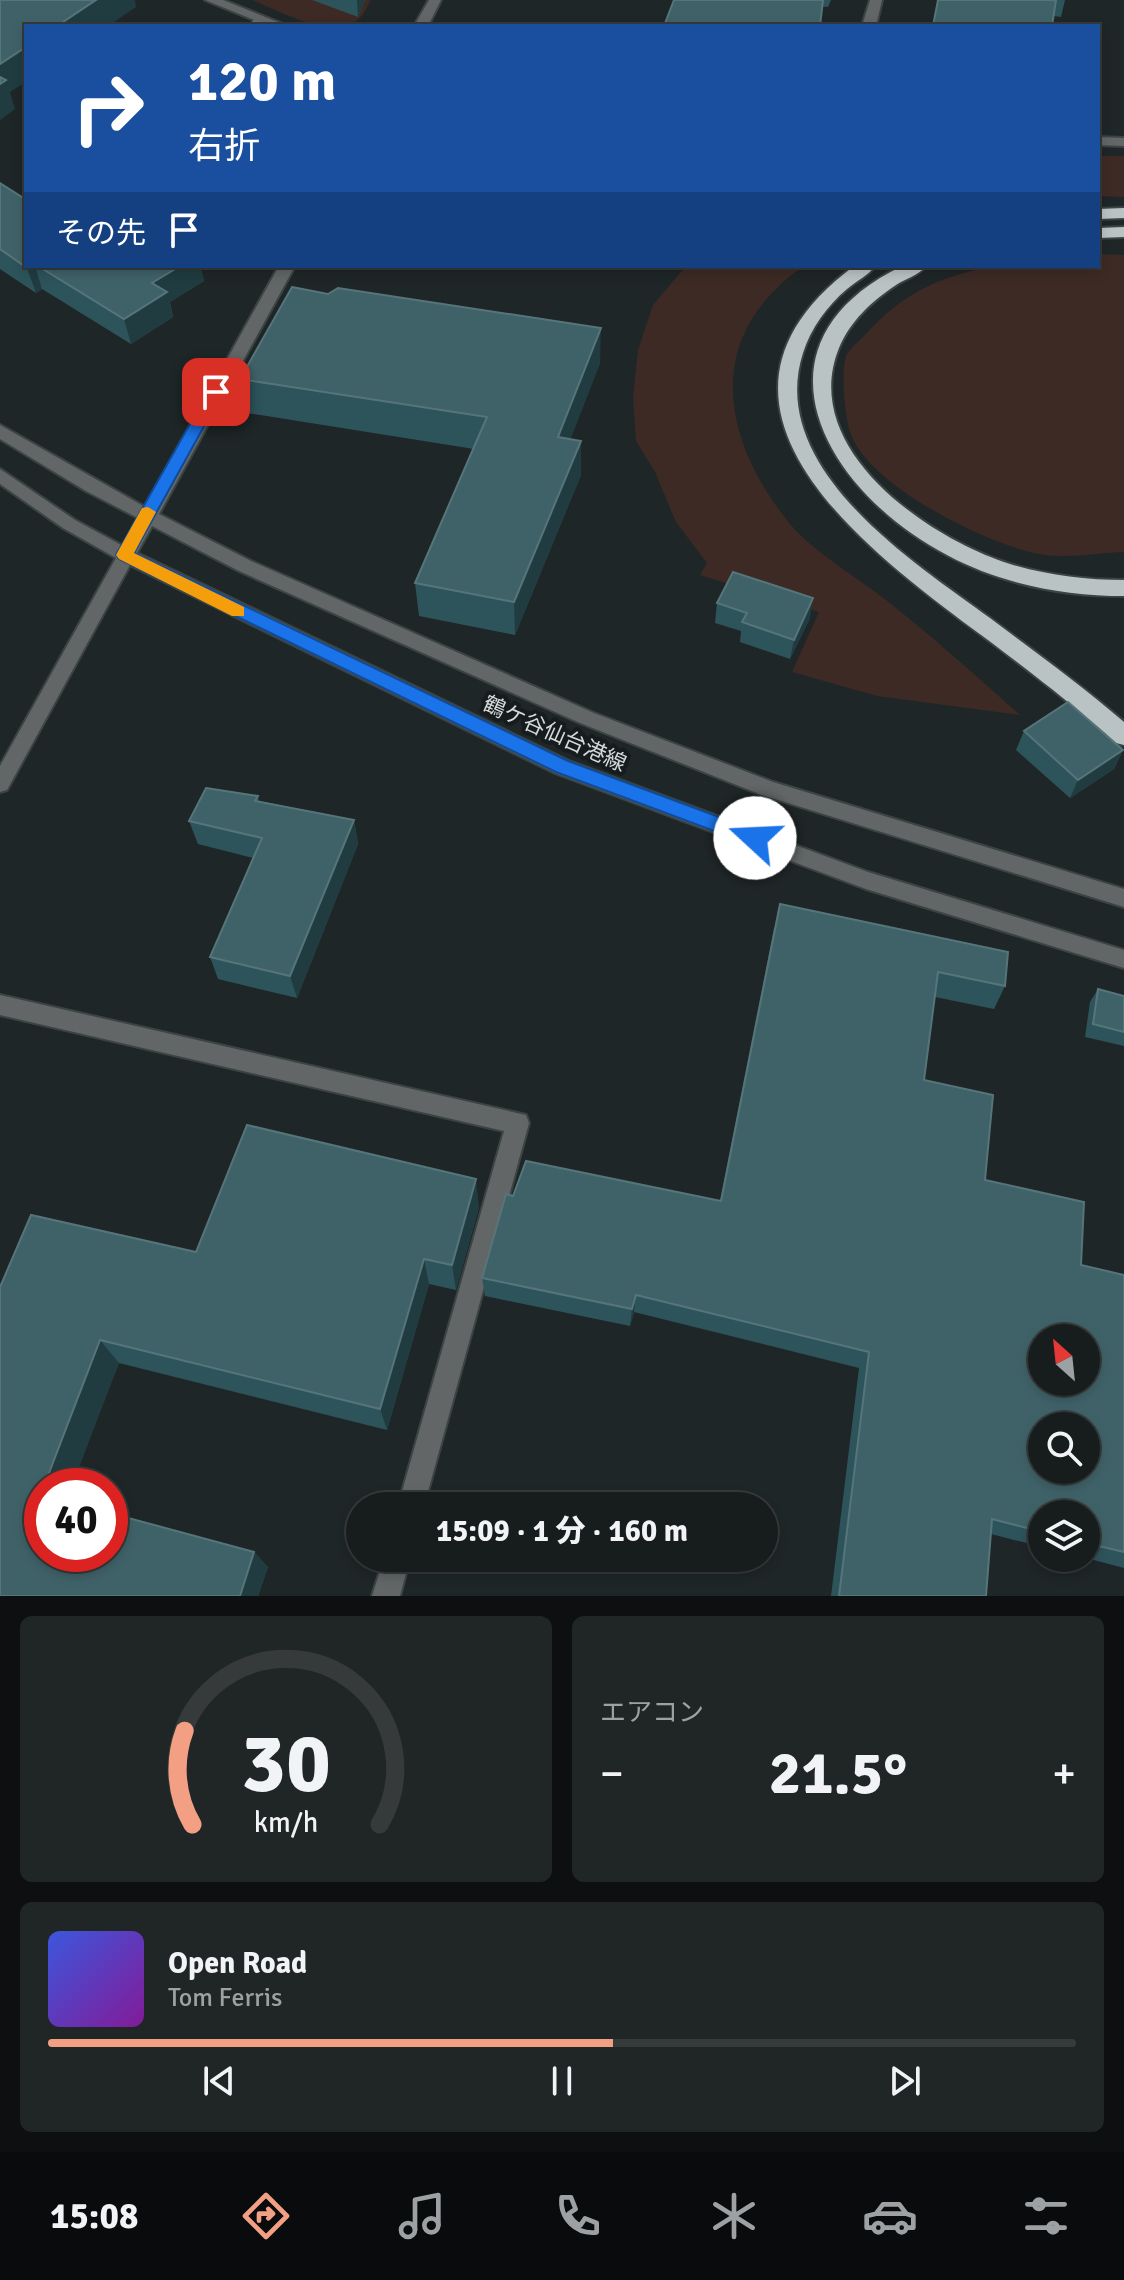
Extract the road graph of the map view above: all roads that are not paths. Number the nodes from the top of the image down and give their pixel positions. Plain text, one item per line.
1 (211, 0) edge
2 (435, 0) edge
3 (876, 0) edge
4 (276, 24) edge
5 (422, 24) edge
6 (870, 24) edge
7 (1100, 141) edge
8 (1124, 142) edge
9 (1124, 213) edge
10 (1100, 214) edge
11 (1124, 232) edge
12 (1100, 233) edge
13 (286, 268) edge
14 (863, 268) edge
15 (914, 268) edge
16 (0, 431) edge
17 (0, 475) edge
18 (146, 516) junction
19 (125, 555) junction
20 (1124, 588) edge
21 (1124, 736) edge
22 (0, 784) edge
23 (1124, 898) edge
24 (1124, 959) edge
25 (0, 1005) edge
26 (415, 1492) edge
27 (393, 1572) edge
28 (386, 1596) edge

1 - 4 street
2 - 5 street
3 - 6 street
7 - 8 street
9 - 10 highway
11 - 12 highway
13 - 18 street
14 - 21 highway
15 - 20 highway
16 - 18 street, 鶴ケ谷仙台港線
17 - 19 street, 鶴ケ谷仙台港線
18 - 19 street
18 - 23 street, 鶴ケ谷仙台港線
19 - 22 street
19 - 24 street, 鶴ケ谷仙台港線
25 - 26 street
27 - 28 street

